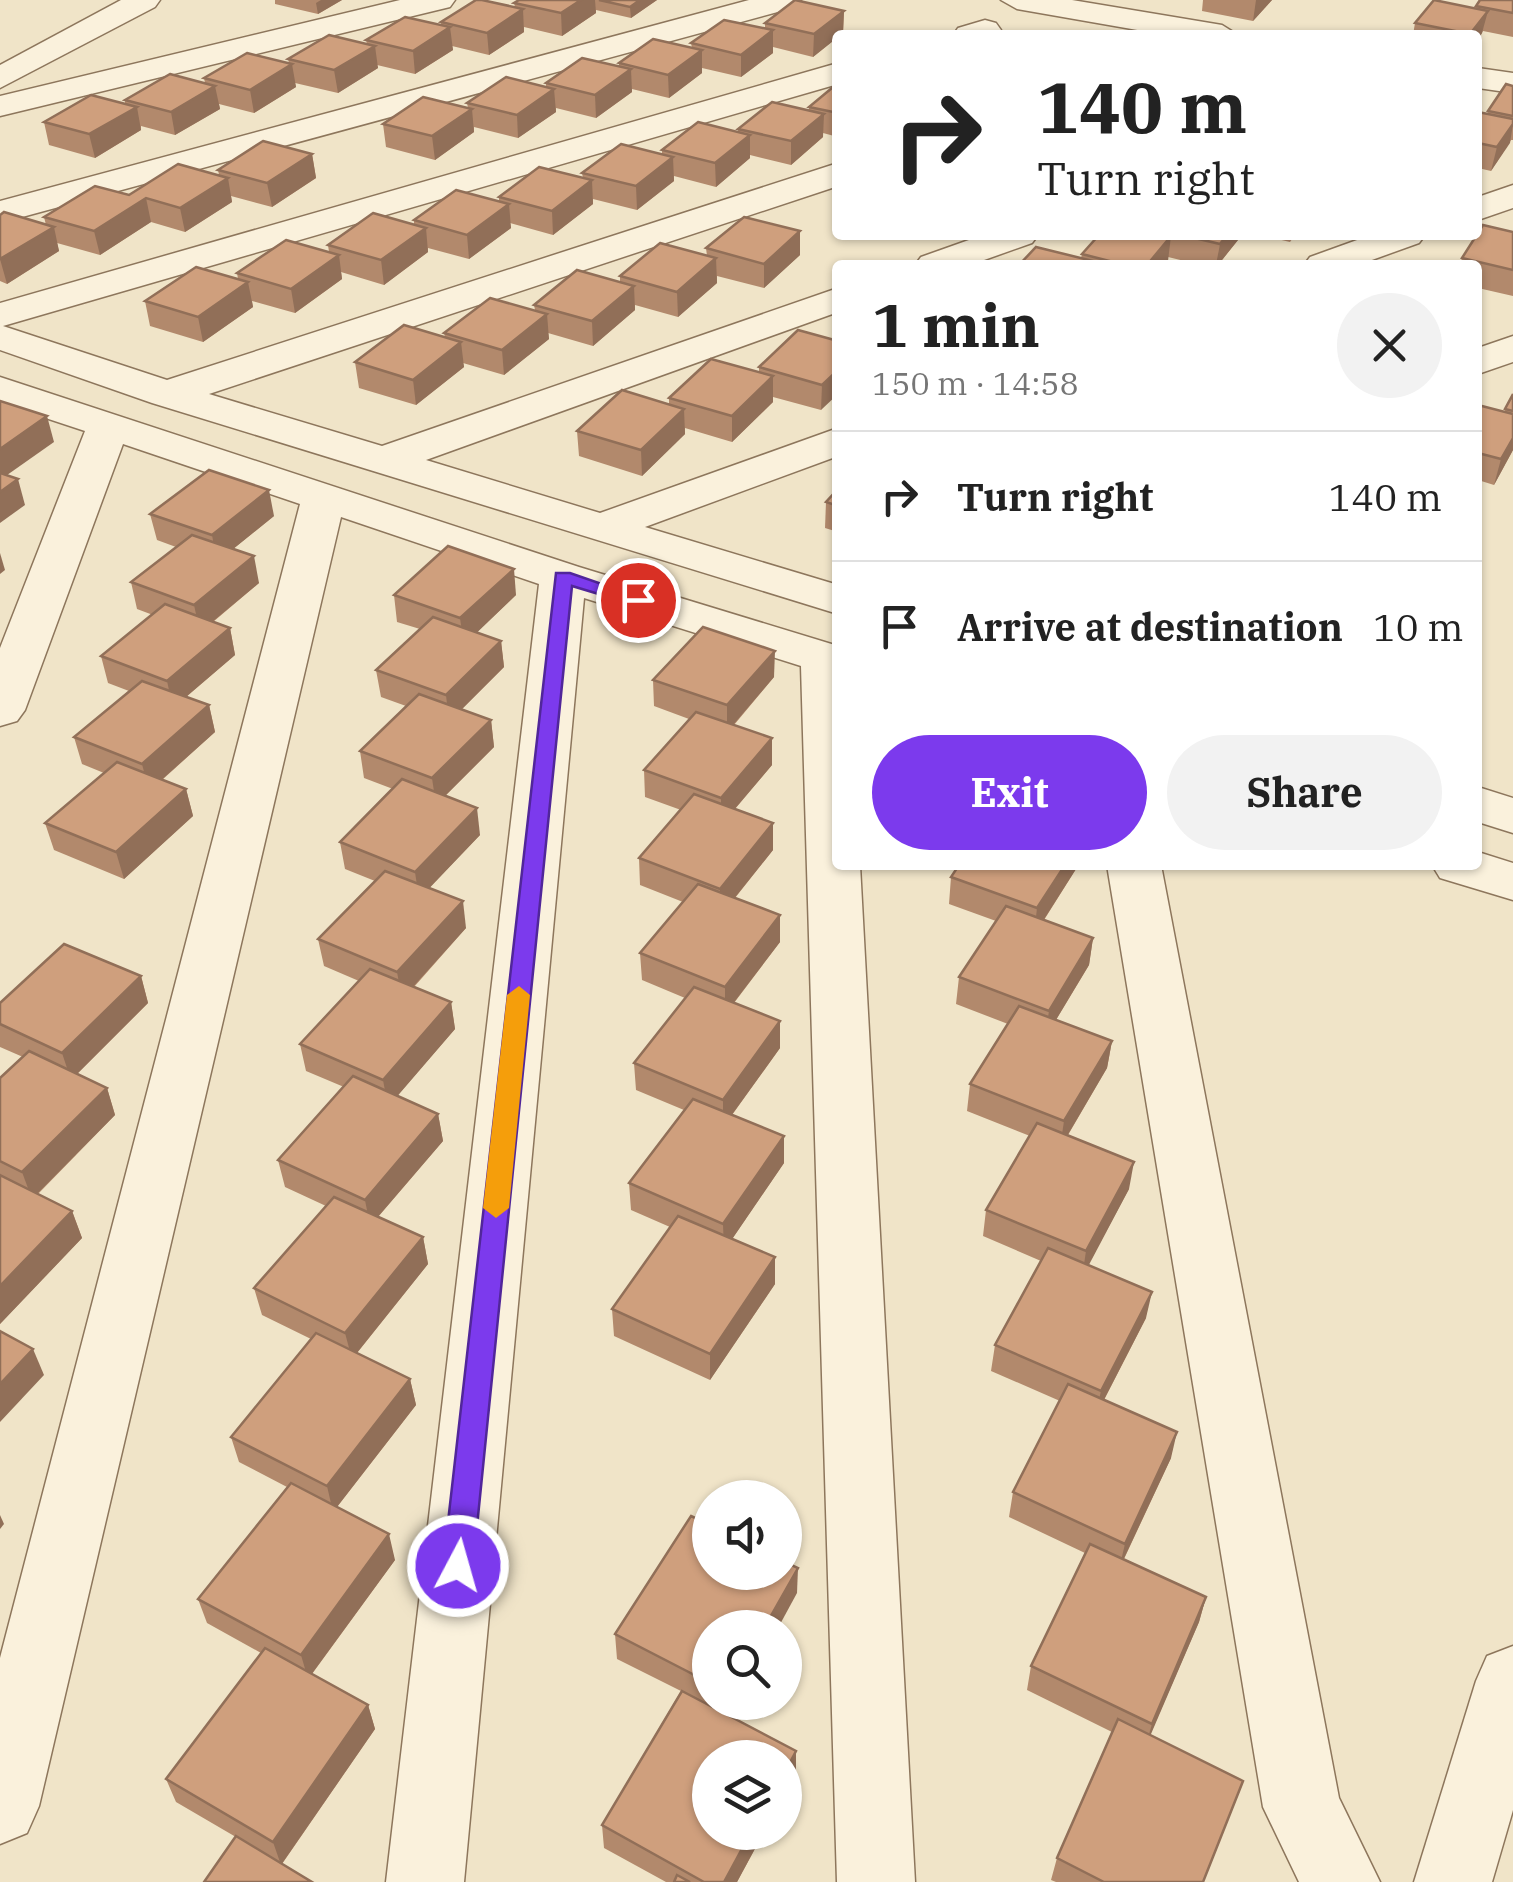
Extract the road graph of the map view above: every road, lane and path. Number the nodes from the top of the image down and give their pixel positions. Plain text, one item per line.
1 (144, 0) edge
2 (439, 0) edge
3 (785, 0) edge
4 (1018, 0) edge
5 (1193, 30) edge
6 (832, 75) edge
7 (0, 78) edge
8 (1482, 79) edge
9 (1513, 84) edge
10 (0, 106) edge
11 (832, 176) edge
12 (1513, 196) edge
13 (1482, 208) edge
14 (0, 212) edge
15 (1005, 240) edge
16 (1392, 240) edge
17 (948, 260) edge
18 (1337, 260) edge
19 (832, 301) edge
20 (0, 316) edge
21 (0, 337) edge
22 (1513, 348) edge
23 (1482, 360) edge
24 (0, 388) edge
25 (167, 394) junction
26 (109, 424) junction
27 (832, 444) edge
28 (384, 460) junction
29 (324, 495) junction
30 (603, 527) junction
31 (563, 577) junction
32 (832, 640) edge
33 (832, 640) edge
34 (0, 710) edge
35 (1482, 805) edge
36 (1513, 816) edge
37 (841, 870) edge
38 (1135, 870) edge
39 (1475, 870) edge
40 (1513, 882) edge
41 (1513, 1682) edge
42 (0, 1806) edge
43 (424, 1882) edge
44 (876, 1882) edge
45 (1340, 1882) edge
46 (1454, 1882) edge

1 - 7 street
2 - 10 street
3 - 14 street
4 - 5 street
6 - 20 street
8 - 9 street
11 - 25 street
12 - 13 street
15 - 17 street
16 - 18 street
19 - 28 street
21 - 25 street
22 - 23 street
24 - 26 street
25 - 28 street
26 - 29 street
26 - 34 street
27 - 30 street
28 - 30 street
29 - 31 street
29 - 42 street
30 - 32 street
31 - 33 street
31 - 43 street
35 - 36 street
37 - 44 street
38 - 45 street
39 - 40 street
41 - 46 street

